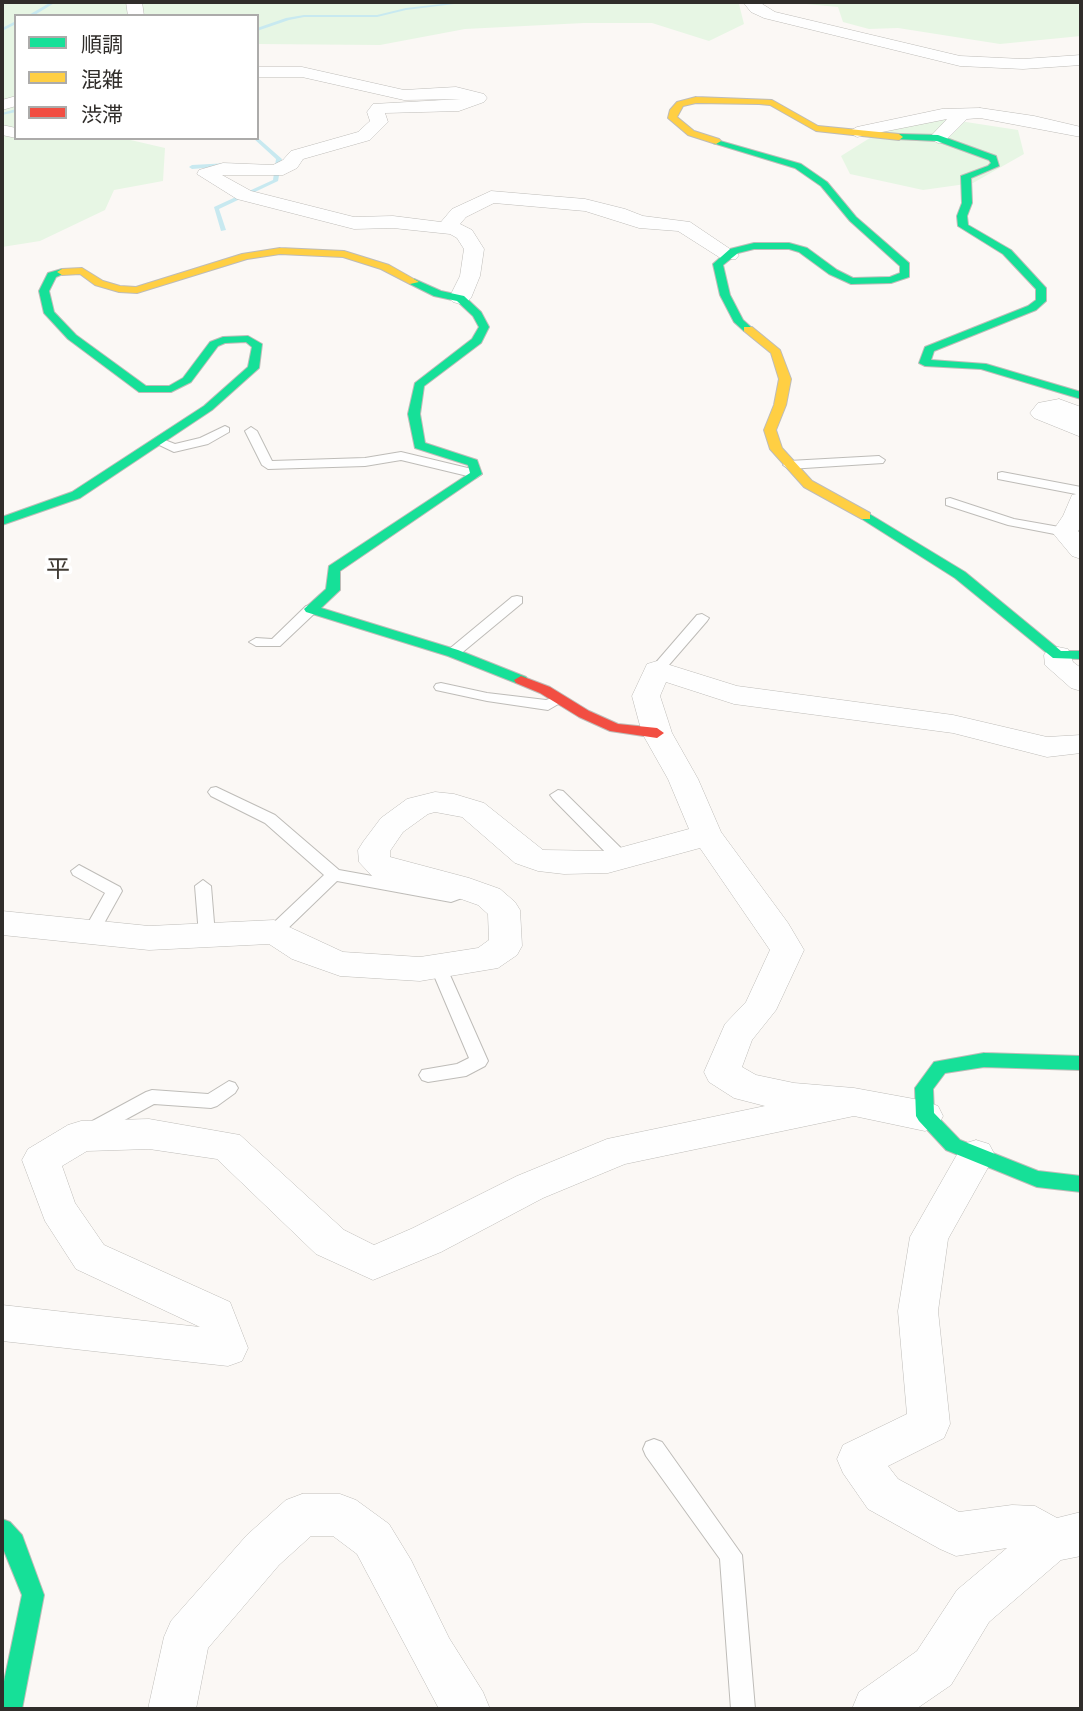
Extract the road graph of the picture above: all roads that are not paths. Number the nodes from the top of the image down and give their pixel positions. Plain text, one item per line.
1 (751, 2) edge
2 (1081, 60) edge
3 (259, 72) edge
4 (959, 114) junction
5 (857, 132) junction
6 (1081, 132) edge
7 (938, 138) junction
8 (446, 228) junction
9 (729, 255) junction
10 (460, 298) junction
11 (1081, 396) edge
12 (1081, 415) edge
13 (225, 430) dead end
14 (1081, 430) edge
15 (251, 431) dead end
16 (158, 441) junction
17 (879, 460) dead end
18 (789, 465) junction
19 (476, 474) junction
20 (1002, 476) dead end
21 (950, 502) dead end
22 (1080, 503) edge
23 (2, 521) edge
24 (1073, 541) edge
25 (517, 600) dead end
26 (312, 609) junction
27 (702, 618) dead end
28 (256, 642) dead end
29 (453, 653) junction
30 (1069, 655) edge
31 (657, 670) junction
32 (1081, 682) edge
33 (441, 687) dead end
34 (560, 699) junction
35 (657, 733) junction
36 (1081, 744) edge
37 (216, 792) dead end
38 (558, 795) dead end
39 (706, 835) junction
40 (621, 858) junction
41 (79, 871) dead end
42 (334, 875) junction
43 (203, 886) dead end
44 (469, 889) junction
45 (2, 923) edge
46 (91, 932) junction
47 (274, 932) junction
48 (207, 935) junction
49 (438, 966) junction
50 (1081, 1063) edge
51 (428, 1075) dead end
52 (229, 1088) dead end
53 (854, 1102) junction
54 (925, 1116) junction
55 (81, 1136) junction
56 (976, 1155) junction
57 (1081, 1184) edge
58 (2, 1323) edge
59 (654, 1449) dead end
60 (2, 1530) edge
61 (1066, 1538) edge
62 (10, 1709) edge
63 (172, 1709) edge
64 (466, 1709) edge
65 (743, 1709) edge
66 (876, 1709) edge

1 - 2 street
3 - 8 street
4 - 5 street
4 - 6 street
4 - 7 street
5 - 7 street
5 - 9 street
7 - 11 street
8 - 9 street
8 - 10 street
9 - 18 street
10 - 16 street
10 - 19 street
12 - 14 street
13 - 16 lane
15 - 19 lane
16 - 23 street
17 - 18 lane
18 - 30 street
19 - 26 street
20 - 22 lane
21 - 24 lane
22 - 24 street
25 - 29 lane
26 - 28 lane
26 - 29 street
27 - 31 lane
29 - 34 street
30 - 32 street
31 - 35 street
31 - 36 street
33 - 34 lane
34 - 35 street
35 - 39 street
37 - 42 lane
38 - 40 lane
39 - 40 street
39 - 53 street
40 - 44 street
41 - 46 lane
42 - 44 lane
42 - 47 lane
43 - 48 lane
44 - 49 street
45 - 46 street
46 - 48 street
47 - 48 street
47 - 49 street
49 - 51 lane
50 - 54 street
52 - 55 lane
53 - 54 street
53 - 55 street
54 - 56 street
55 - 58 street
56 - 57 street
56 - 61 street
59 - 65 lane
60 - 62 street
61 - 66 street
63 - 64 street

